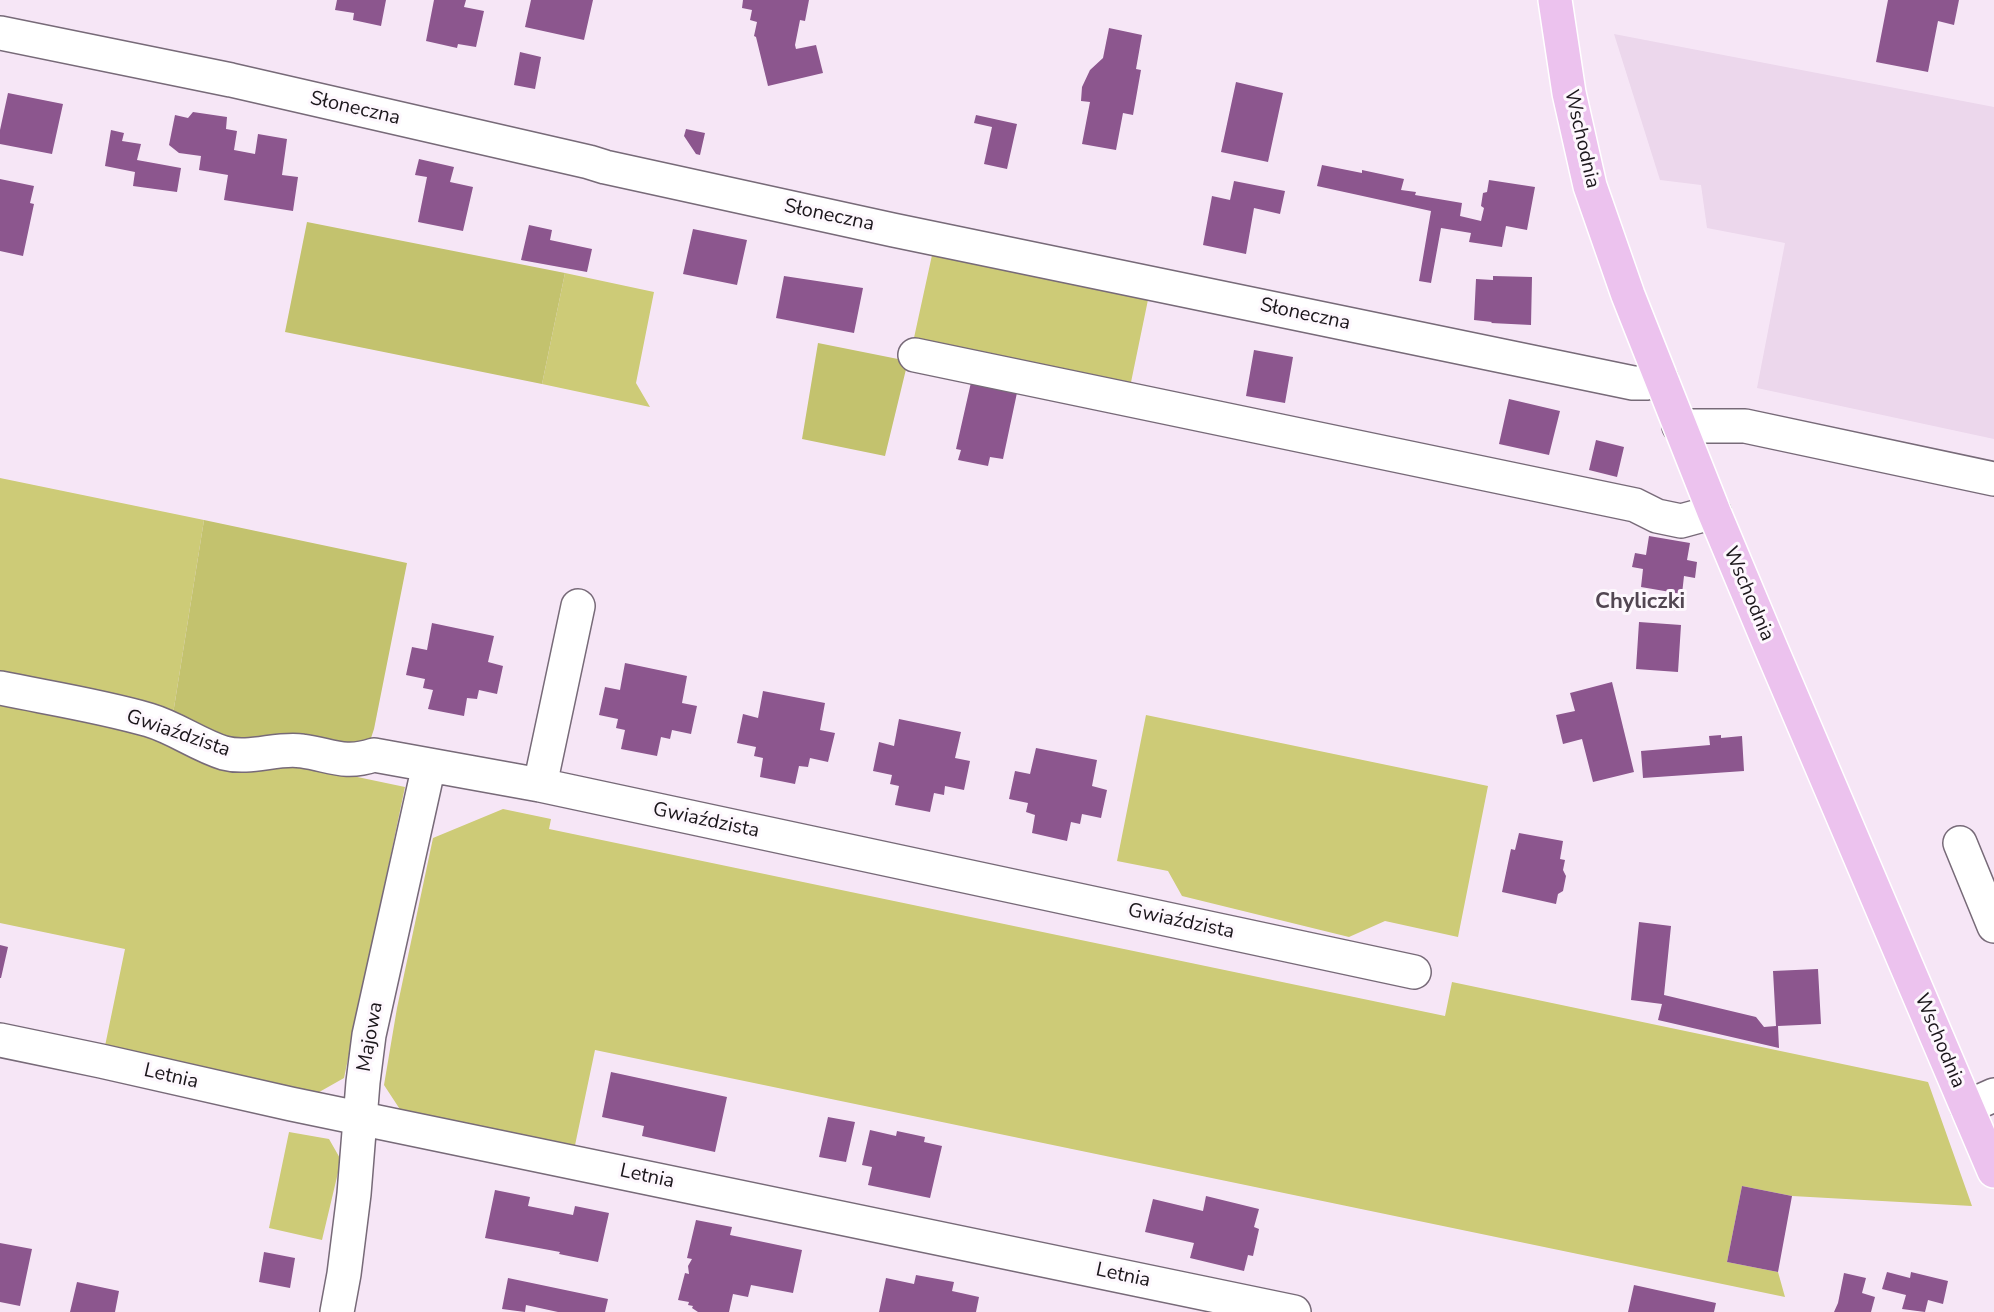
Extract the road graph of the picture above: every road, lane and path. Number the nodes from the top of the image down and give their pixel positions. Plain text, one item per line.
1 (1555, 0) edge
2 (0, 33) edge
3 (915, 355) dead end
4 (1661, 380) junction
5 (1679, 426) junction
6 (1994, 479) edge
7 (1714, 512) junction
8 (578, 606) dead end
9 (0, 688) edge
10 (429, 765) junction
11 (540, 785) junction
12 (1960, 843) dead end
13 (1994, 926) edge
14 (1414, 972) dead end
15 (0, 1040) edge
16 (1981, 1101) edge
17 (361, 1118) junction
18 (1994, 1171) edge
19 (337, 1312) edge
20 (1294, 1312) edge

1 - 4 main road, Wschodnia
2 - 4 street, Słoneczna
3 - 7 street
4 - 5 main road, Wschodnia
5 - 6 street
5 - 7 main road, Wschodnia
7 - 16 main road, Wschodnia
8 - 11 street
9 - 10 street, Gwiaździsta
10 - 11 street, Gwiaździsta
10 - 17 street, Majowa
11 - 14 street, Gwiaździsta
12 - 13 street
15 - 17 street, Letnia
16 - 18 main road, Wschodnia
17 - 19 street, Majowa
17 - 20 street, Letnia

